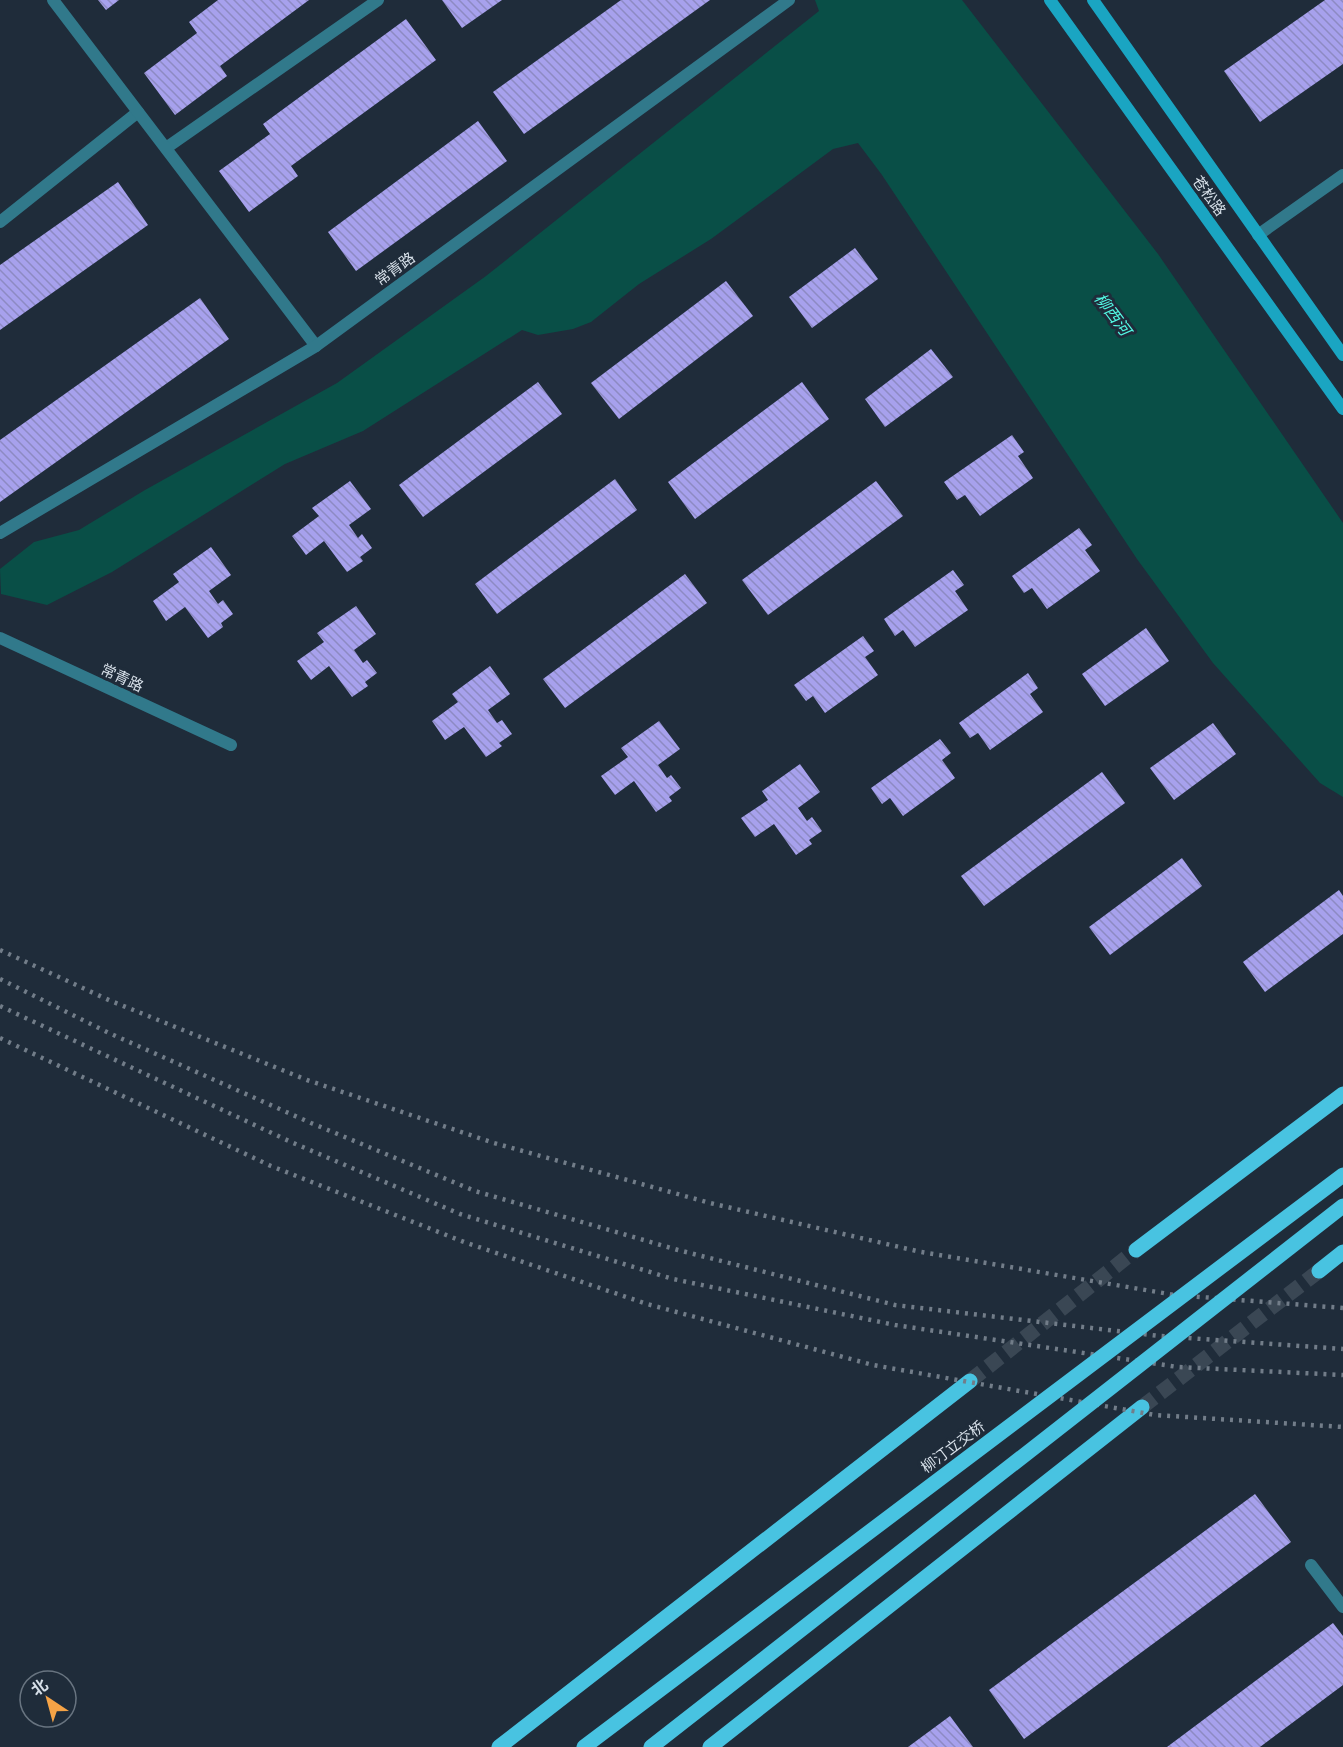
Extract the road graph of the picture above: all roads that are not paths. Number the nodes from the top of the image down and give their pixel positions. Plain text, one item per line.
1 (53, 0) edge
2 (378, 0) edge
3 (789, 0) edge
4 (1050, 0) edge
5 (1093, 0) edge
6 (138, 112) junction
7 (166, 148) junction
8 (1343, 175) edge
9 (0, 222) edge
10 (1258, 235) junction
11 (316, 346) junction
12 (1343, 355) edge
13 (1343, 409) edge
14 (0, 533) edge
15 (0, 638) edge
16 (231, 745) dead end
17 (1343, 1094) edge
18 (1343, 1175) edge
19 (1343, 1206) edge
20 (1136, 1250) tunnel mouth
21 (1343, 1252) edge
22 (1319, 1271) tunnel mouth
23 (970, 1381) tunnel mouth
24 (1142, 1407) tunnel mouth
25 (1311, 1565) dead end
26 (1343, 1607) edge
27 (499, 1747) edge
28 (584, 1747) edge
29 (651, 1747) edge
30 (710, 1747) edge

1 - 6 street
2 - 7 street
3 - 11 street, 常青路
4 - 13 main road, 苍松路
5 - 10 main road, 苍松路
6 - 7 street
6 - 9 street
7 - 11 street
8 - 10 street
10 - 12 main road, 苍松路
11 - 14 street, 常青路
15 - 16 street, 常青路
17 - 20 main road
18 - 28 main road, 柳汀立交桥, bridge
19 - 29 main road, bridge
21 - 22 main road
23 - 27 main road
24 - 30 main road
25 - 26 street

